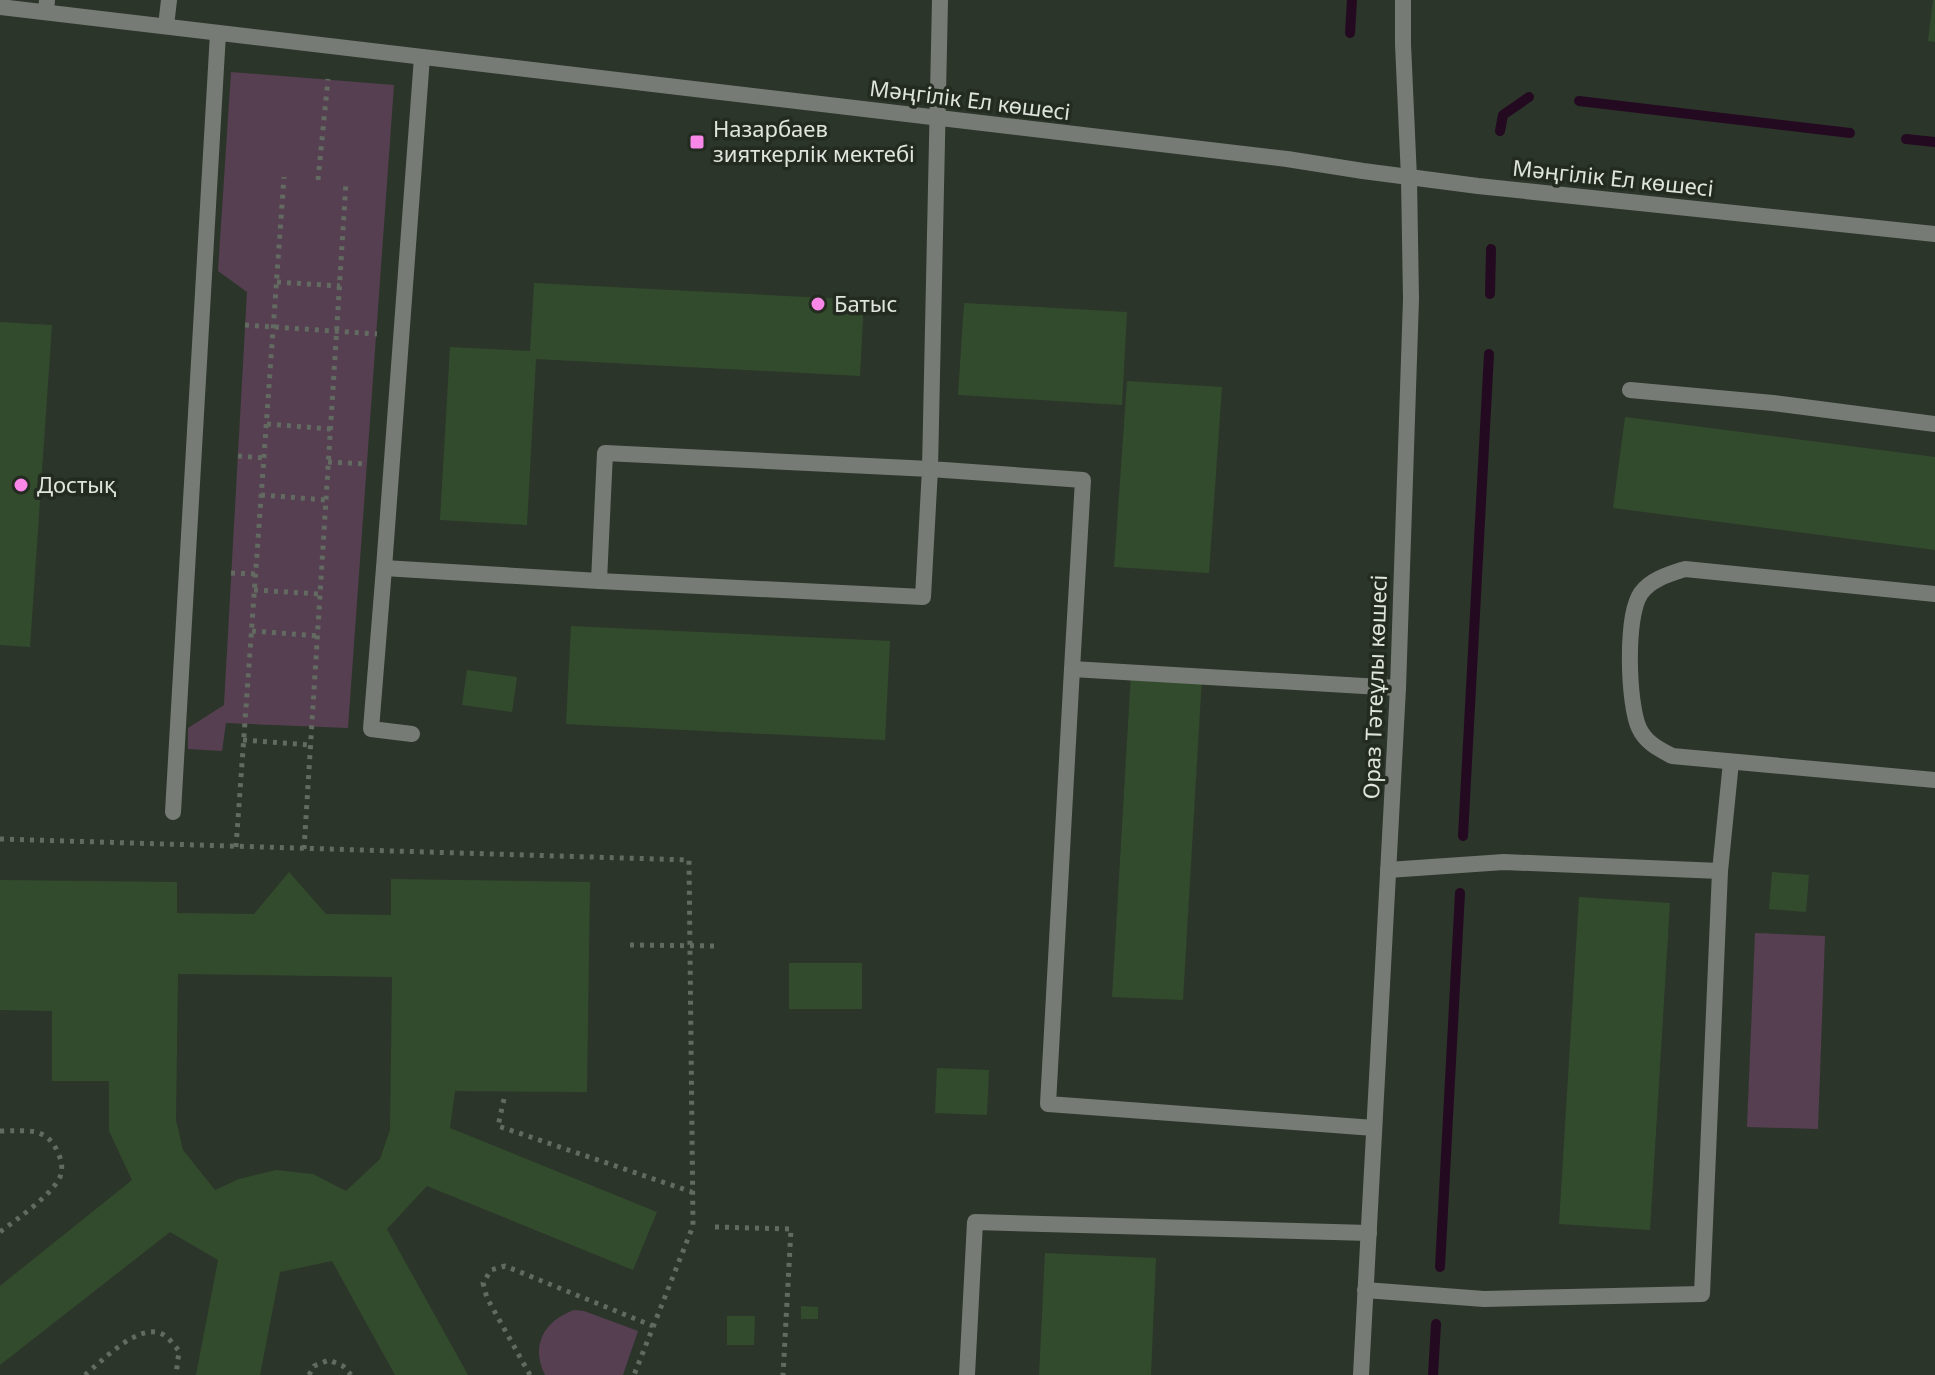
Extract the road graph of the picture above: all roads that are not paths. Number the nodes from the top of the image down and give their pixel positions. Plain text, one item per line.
1 (169, 0) edge
2 (940, 0) edge
3 (1403, 0) edge
4 (47, 6) edge
5 (0, 7) edge
6 (166, 26) junction
7 (218, 33) junction
8 (422, 57) junction
9 (936, 118) junction
10 (1409, 178) junction
11 (1935, 234) edge
12 (1630, 390) dead end
13 (1935, 424) edge
14 (930, 469) junction
15 (384, 568) junction
16 (599, 581) junction
17 (1935, 594) edge
18 (1072, 669) junction
19 (1398, 688) junction
20 (412, 734) dead end
21 (1731, 762) junction
22 (1935, 780) edge
23 (173, 812) dead end
24 (1388, 870) junction
25 (1720, 871) junction
26 (1374, 1128) junction
27 (1369, 1233) junction
28 (1365, 1290) junction
29 (967, 1375) edge
30 (1361, 1375) edge

1 - 6 street
2 - 9 street
3 - 10 street, Ораз Тәтеұлы көшесі
4 - 5 street, Мәңгілік Ел көшесі
4 - 6 street, Мәңгілік Ел көшесі
6 - 7 street, Мәңгілік Ел көшесі
7 - 8 street, Мәңгілік Ел көшесі
7 - 23 street
8 - 9 street, Мәңгілік Ел көшесі
8 - 15 street
9 - 10 street, Мәңгілік Ел көшесі
9 - 14 street
10 - 11 street, Мәңгілік Ел көшесі
10 - 19 street, Ораз Тәтеұлы көшесі
12 - 13 street
14 - 16 street
14 - 16 street
14 - 18 street
15 - 16 street
15 - 20 street
17 - 21 street
18 - 19 street
18 - 26 street
19 - 24 street, Ораз Тәтеұлы көшесі
21 - 22 street
21 - 25 street
24 - 25 street
24 - 26 street, Ораз Тәтеұлы көшесі
25 - 28 street
26 - 27 street, Ораз Тәтеұлы көшесі
27 - 28 street, Ораз Тәтеұлы көшесі
27 - 29 street
28 - 30 street, Ораз Тәтеұлы көшесі

